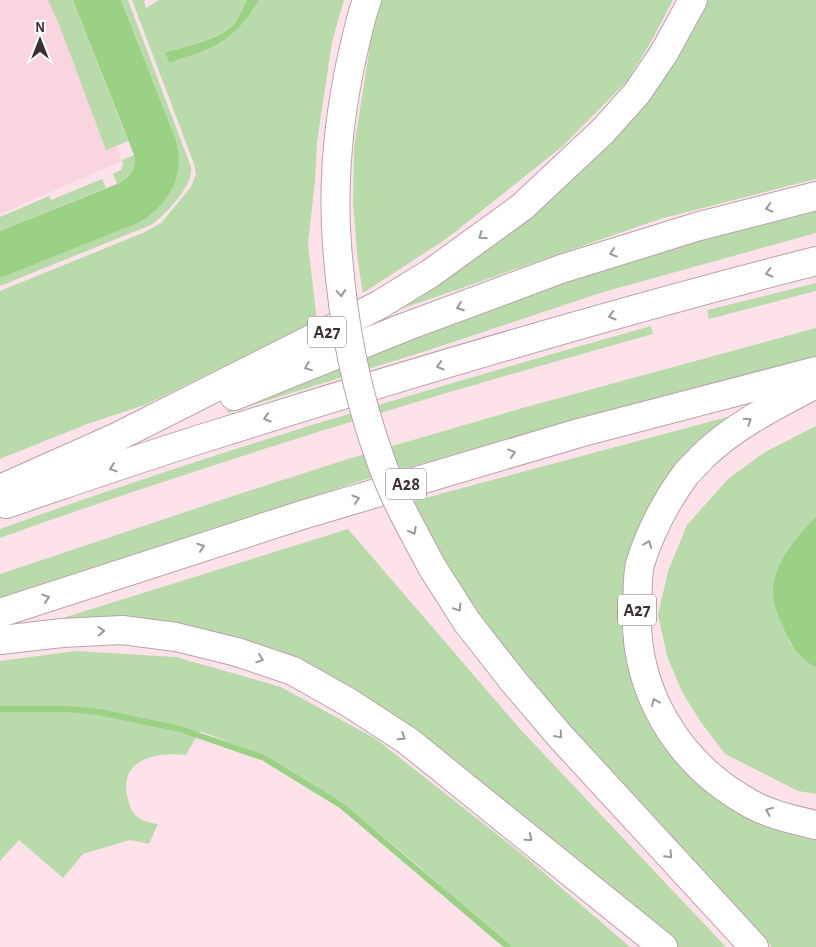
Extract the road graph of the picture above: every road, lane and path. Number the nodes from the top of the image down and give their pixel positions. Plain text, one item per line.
1 (366, 0) edge
2 (693, 0) edge
3 (816, 196) edge
4 (816, 261) edge
5 (816, 371) edge
6 (816, 384) edge
7 (119, 436) junction
8 (0, 489) edge
9 (0, 506) edge
10 (0, 613) edge
11 (0, 640) edge
12 (816, 825) edge
13 (663, 947) edge
14 (754, 947) edge

1 -> 14 highway, A28, bridge
2 -> 7 highway, A27
3 -> 7 highway, A27
4 -> 9 highway
10 -> 5 highway, A28
12 -> 6 highway, A27
7 - 8 highway, A27
11 -> 13 highway

